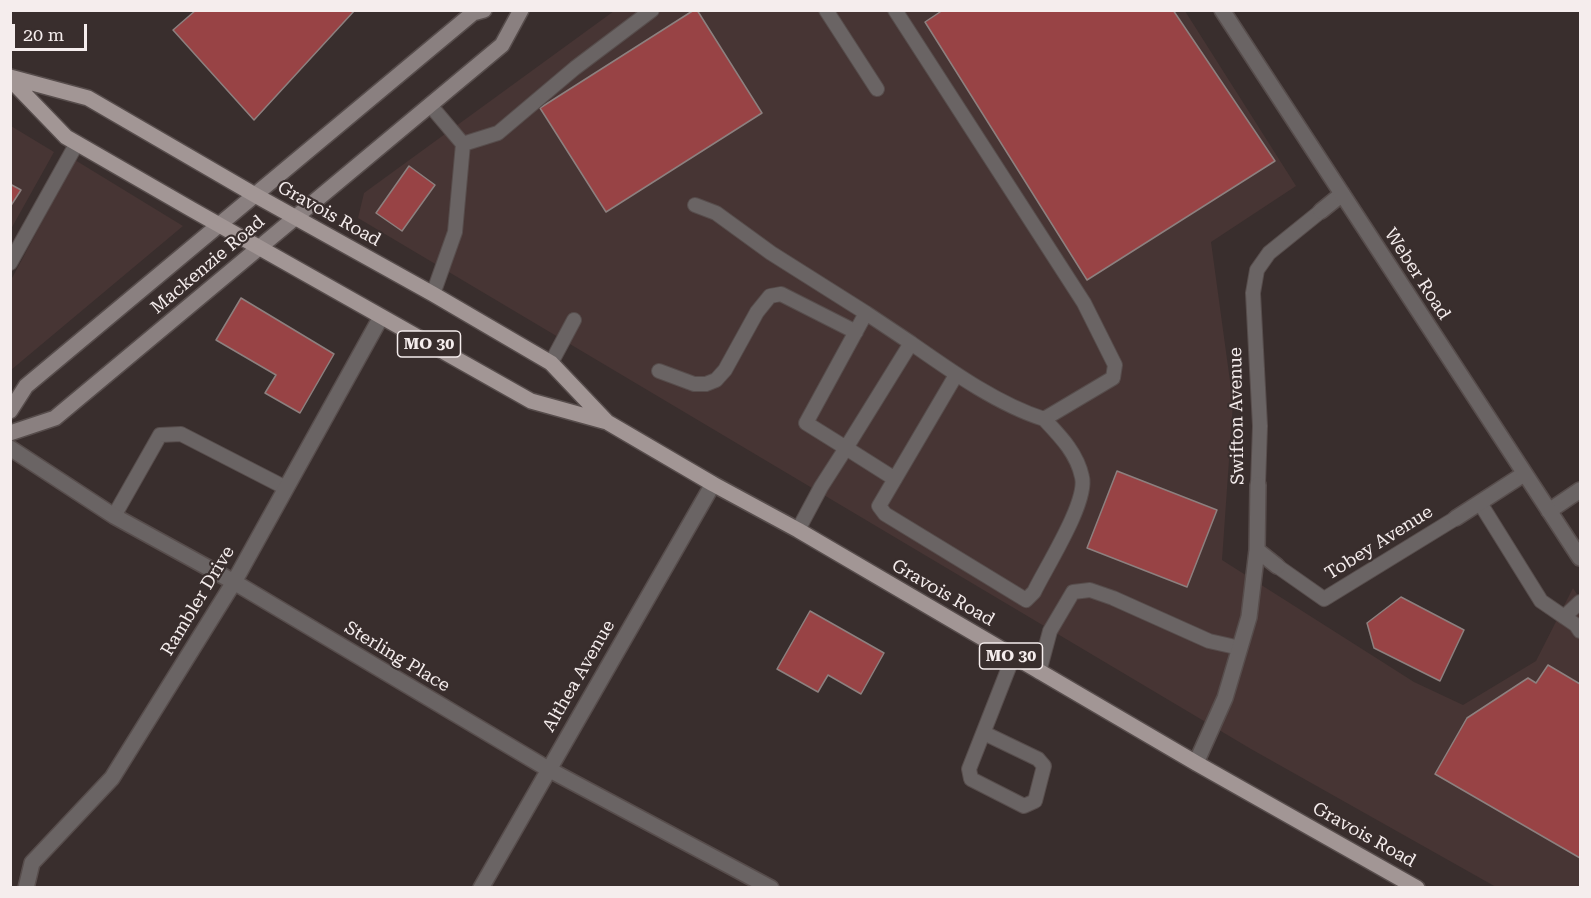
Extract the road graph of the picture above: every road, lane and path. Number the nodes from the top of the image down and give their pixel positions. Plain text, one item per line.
1 (484, 10) edge
2 (521, 10) edge
3 (652, 10) edge
4 (826, 10) edge
5 (895, 10) edge
6 (1222, 10) edge
7 (10, 78) edge
8 (877, 89) dead end
9 (430, 105) junction
10 (77, 143) junction
11 (463, 144) junction
12 (1342, 194) junction
13 (255, 195) junction
14 (695, 205) dead end
15 (1321, 211) joint
16 (296, 217) junction
17 (219, 225) junction
18 (259, 248) junction
19 (10, 263) edge
20 (433, 294) junction
21 (866, 313) junction
22 (381, 317) junction
23 (574, 320) dead end
24 (856, 332) junction
25 (911, 343) junction
26 (551, 363) junction
27 (659, 370) dead end
28 (956, 375) junction
29 (10, 411) edge
30 (1044, 418) junction
31 (607, 422) junction
32 (10, 433) edge
33 (10, 448) edge
34 (846, 448) junction
35 (1524, 474) junction
36 (895, 479) junction
37 (713, 484) junction
38 (1258, 485) joint
39 (286, 488) junction
40 (1581, 490) edge
41 (1480, 503) junction
42 (1549, 511) junction
43 (114, 516) junction
44 (1456, 518) joint
45 (798, 530) junction
46 (1257, 550) junction
47 (1581, 558) edge
48 (1277, 566) joint
49 (234, 582) junction
50 (1581, 602) edge
51 (1564, 617) junction
52 (1581, 631) edge
53 (1240, 648) junction
54 (1013, 657) junction
55 (1039, 672) junction
56 (984, 733) junction
57 (1196, 763) junction
58 (548, 769) junction
59 (26, 888) edge
60 (481, 888) edge
61 (771, 888) edge
62 (1417, 888) edge

1 - 13 main road, Mackenzie Road
2 - 9 main road, Mackenzie Road
3 - 11 lane
4 - 8 lane
5 - 30 lane
6 - 12 street, Weber Road
7 - 10 main road, Gravois Road / MO 30
7 - 13 main road, Gravois Road / MO 30
9 - 11 lane
9 - 16 main road, Mackenzie Road
10 - 17 main road, Gravois Road / MO 30
10 - 19 lane
11 - 20 lane
12 - 15 street, Swifton Avenue
12 - 35 street, Weber Road
13 - 16 main road, Gravois Road / MO 30
13 - 17 main road, Mackenzie Road
14 - 21 lane
15 - 38 lane, Swifton Avenue
16 - 18 main road, Mackenzie Road
16 - 20 main road, Gravois Road / MO 30
17 - 18 main road, Gravois Road / MO 30
17 - 29 main road, Mackenzie Road
18 - 22 main road, Gravois Road / MO 30
18 - 32 main road, Mackenzie Road
20 - 26 main road, Gravois Road / MO 30
21 - 24 lane
21 - 25 lane
22 - 31 main road, Gravois Road / MO 30
22 - 39 street, Rambler Drive
23 - 26 lane
24 - 27 lane
24 - 34 lane
25 - 28 lane
25 - 34 lane
26 - 31 main road, Gravois Road / MO 30
28 - 30 lane
28 - 36 lane
30 - 36 lane
31 - 37 main road, Gravois Road / MO 30
33 - 43 street, Sterling Place
34 - 36 lane
34 - 45 lane
35 - 41 street, Tobey Avenue
35 - 42 street, Weber Road
37 - 45 main road, Gravois Road / MO 30
37 - 58 street, Althea Avenue
38 - 46 street, Swifton Avenue
39 - 43 lane
39 - 49 street, Rambler Drive
40 - 42 street
41 - 44 street, Tobey Avenue
41 - 51 lane
42 - 47 street, Weber Road
43 - 49 street, Sterling Place
44 - 48 lane, Tobey Avenue
45 - 54 main road, Gravois Road / MO 30
46 - 48 street, Tobey Avenue
46 - 53 street, Swifton Avenue
49 - 58 street, Sterling Place
49 - 59 street, Rambler Drive
50 - 51 lane
51 - 52 lane
53 - 55 lane
53 - 57 street, Swifton Avenue
54 - 55 main road, Gravois Road / MO 30
54 - 56 lane
55 - 57 main road, Gravois Road / MO 30
56 - 56 lane
57 - 62 main road, Gravois Road / MO 30
58 - 60 street, Althea Avenue
58 - 61 street, Sterling Place

